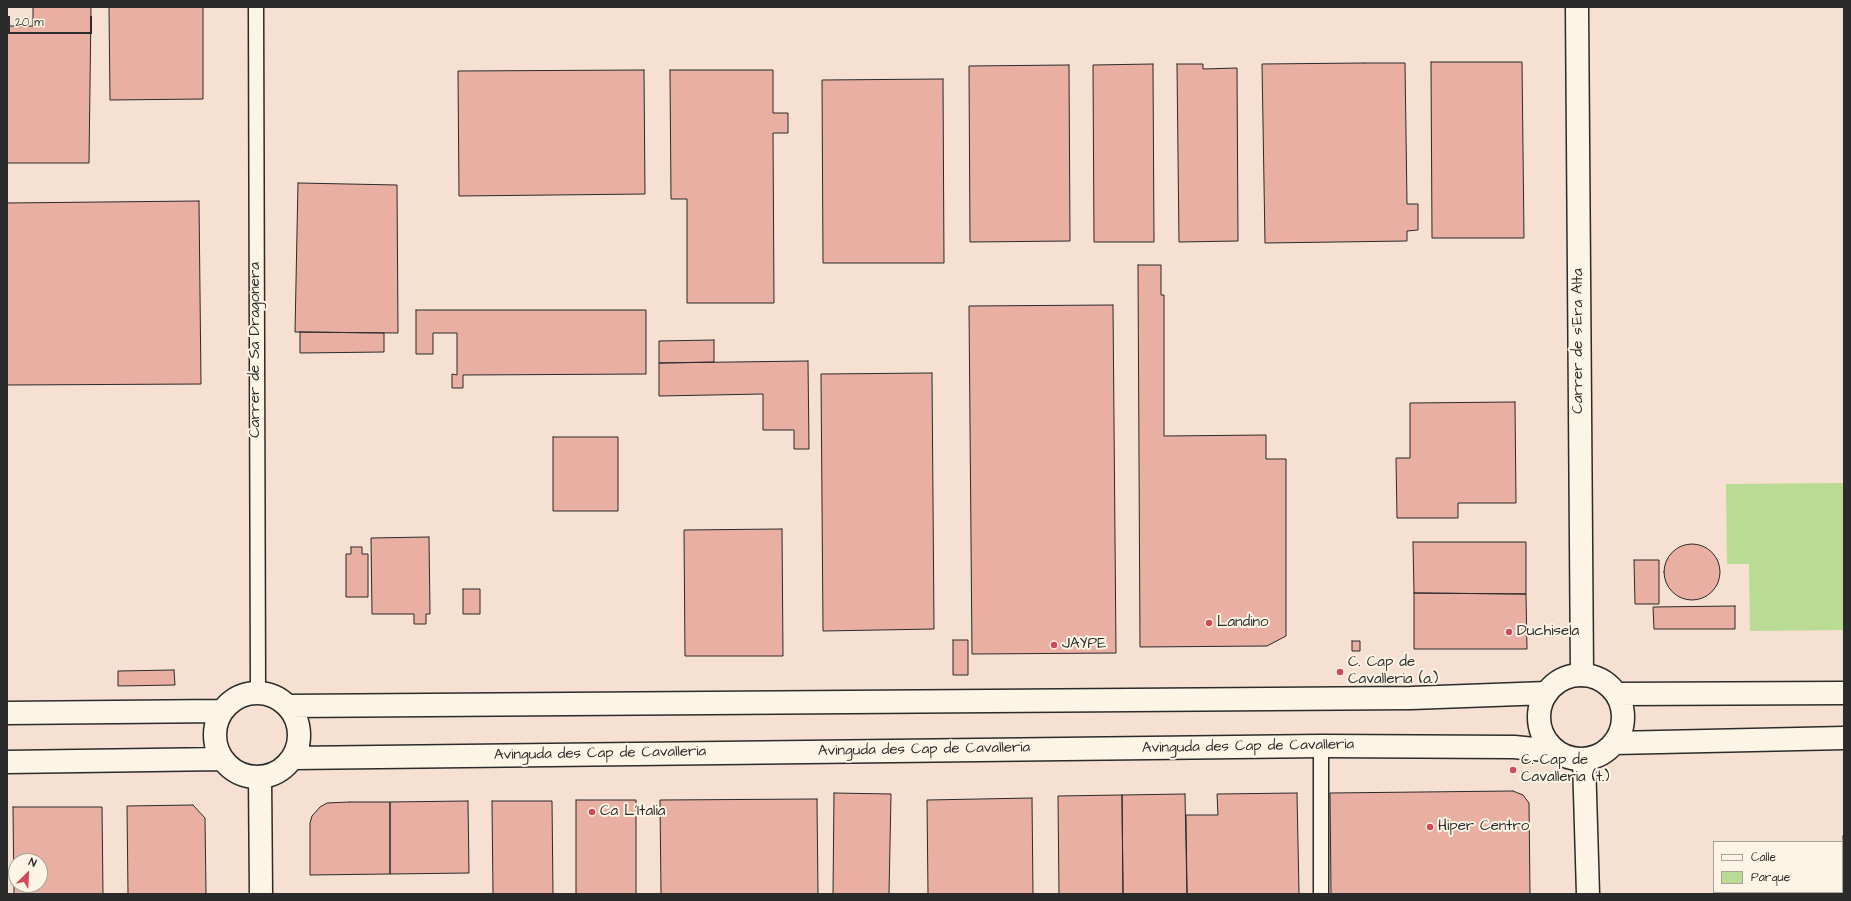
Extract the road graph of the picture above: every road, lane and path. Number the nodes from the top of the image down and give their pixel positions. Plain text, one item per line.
1 (256, 7) edge
2 (1577, 7) edge
3 (1582, 675) junction
4 (258, 692) junction
5 (1547, 693) junction
6 (1844, 693) edge
7 (1617, 694) junction
8 (288, 706) junction
9 (222, 711) junction
10 (7, 713) edge
11 (1844, 738) edge
12 (1614, 743) junction
13 (1321, 746) junction
14 (1555, 751) junction
15 (293, 758) junction
16 (222, 759) junction
17 (1584, 760) junction
18 (7, 762) edge
19 (260, 778) junction
20 (261, 894) edge
21 (1321, 894) edge
22 (1588, 894) edge

1 - 4 lane, Carrer de Sa Dragonera
2 - 3 street, Carrer de s'Era Alta
3 - 5 street
3 - 7 street
4 - 8 street
4 - 9 street
5 - 8 street
5 - 14 street
6 - 7 street
7 - 12 street
8 - 15 street
9 - 10 street
9 - 16 street
11 - 12 street
12 - 17 street
13 - 14 street, Avinguda des Cap de Cavalleria
13 - 15 street, Avinguda des Cap de Cavalleria
13 - 21 lane
14 - 17 street
15 - 19 street
16 - 18 street
16 - 19 street
17 - 22 street
19 - 20 street

